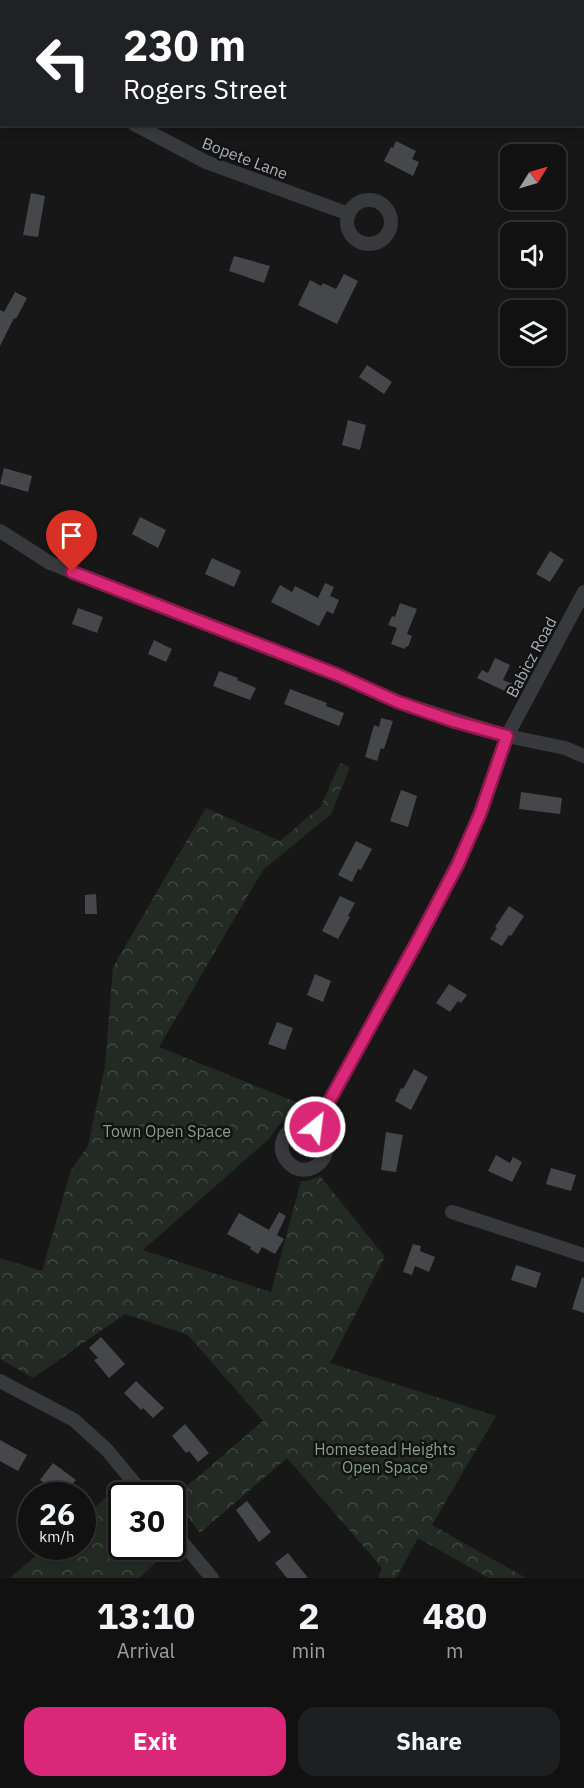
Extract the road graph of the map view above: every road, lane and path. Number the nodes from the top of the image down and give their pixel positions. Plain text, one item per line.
1 (138, 126) edge
2 (349, 214) dead end
3 (0, 531) edge
4 (584, 592) edge
5 (507, 736) junction
6 (584, 756) edge
7 (315, 1127) dead end
8 (452, 1212) dead end
9 (584, 1255) edge
10 (0, 1382) edge
11 (133, 1482) edge
12 (186, 1547) edge
13 (212, 1578) edge

1 - 2 street, Bopete Lane
3 - 5 street
4 - 5 street, Babicz Road
5 - 6 street
5 - 7 street, Babicz Road
8 - 9 street
10 - 11 street
12 - 13 street

